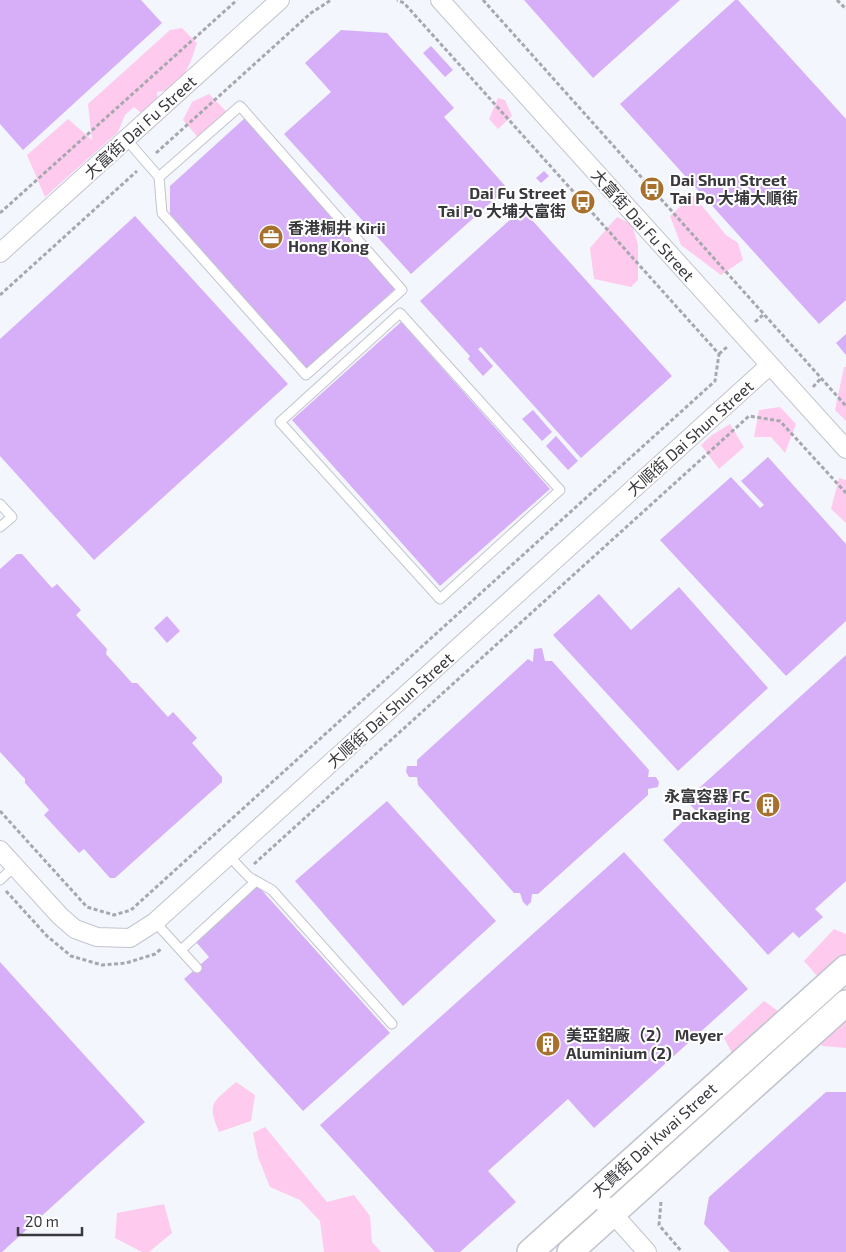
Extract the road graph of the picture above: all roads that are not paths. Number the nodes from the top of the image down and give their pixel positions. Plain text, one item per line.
1 (280, 0) edge
2 (440, 0) edge
3 (126, 140) junction
4 (159, 176) junction
5 (0, 253) edge
6 (400, 313) joint
7 (769, 366) junction
8 (846, 449) edge
9 (0, 504) edge
10 (0, 527) edge
11 (0, 850) edge
12 (229, 856) junction
13 (15, 866) junction
14 (0, 880) edge
15 (256, 881) junction
16 (155, 922) junction
17 (180, 950) junction
18 (197, 968) dead end
19 (846, 968) edge
20 (846, 1003) edge
21 (392, 1024) dead end
22 (595, 1193) junction
23 (613, 1213) junction
24 (530, 1252) edge
25 (570, 1252) edge
26 (647, 1252) edge

1 - 3 street, 大富街 Dai Fu Street
2 - 7 street, 大富街 Dai Fu Street
3 - 4 lane
3 - 5 street, 大富街 Dai Fu Street
4 - 4 lane
6 - 6 lane
7 - 8 street, 大富街 Dai Fu Street
7 - 12 street, 大順街 Dai Shun Street
9 - 10 lane
11 - 13 street, 大順街 Dai Shun Street
12 - 15 lane
12 - 16 street, 大順街 Dai Shun Street
13 - 14 lane
13 - 16 street, 大順街 Dai Shun Street
15 - 17 lane
15 - 21 lane
16 - 17 lane
17 - 18 lane
19 - 22 street, 大貴街 Dai Kwai Street
20 - 23 street, 大貴街 Dai Kwai Street
22 - 23 street
22 - 24 street, 大貴街 Dai Kwai Street
23 - 25 street, 大貴街 Dai Kwai Street
23 - 26 street

